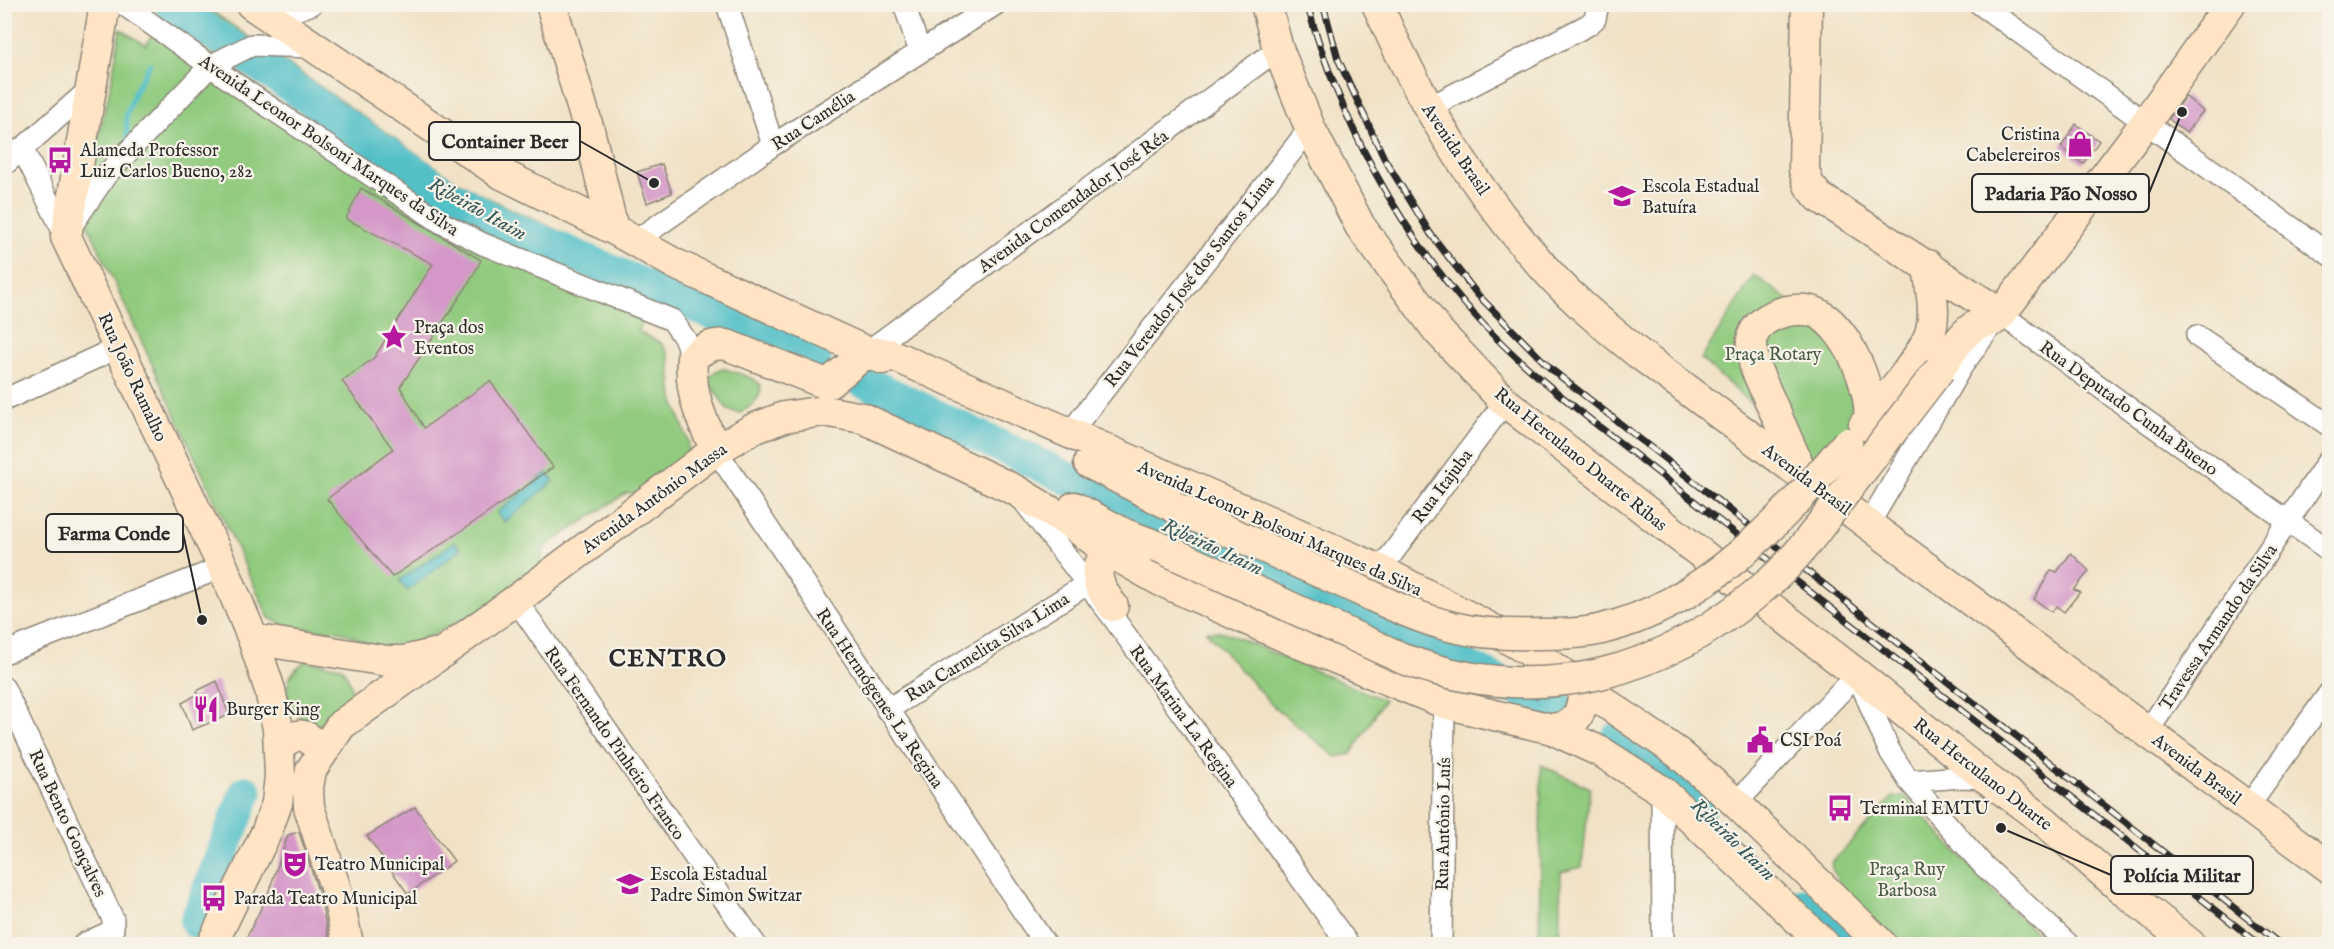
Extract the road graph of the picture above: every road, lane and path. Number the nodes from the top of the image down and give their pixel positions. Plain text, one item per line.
1 (105, 4) edge
2 (123, 4) edge
3 (312, 4) edge
4 (551, 4) edge
5 (727, 4) edge
6 (904, 4) edge
7 (996, 4) edge
8 (1266, 4) edge
9 (1377, 4) edge
10 (1598, 4) edge
11 (1807, 4) edge
12 (1980, 4) edge
13 (2230, 4) edge
14 (262, 11) edge
15 (316, 47) junction
16 (1278, 49) junction
17 (920, 52) junction
18 (218, 61) junction
19 (90, 89) junction
20 (1428, 108) junction
21 (2146, 122) junction
22 (1310, 128) junction
23 (773, 145) junction
24 (22, 148) junction
25 (4, 165) edge
26 (624, 236) junction
27 (66, 237) junction
28 (2330, 255) edge
29 (1928, 265) junction
30 (1997, 318) junction
31 (2198, 336) dead end
32 (119, 347) junction
33 (692, 358) junction
34 (858, 359) junction
35 (4, 400) edge
36 (1505, 402) junction
37 (824, 411) junction
38 (1869, 420) junction
39 (2330, 426) edge
40 (1069, 434) junction
41 (716, 450) junction
42 (2330, 458) edge
43 (1803, 476) junction
44 (1037, 497) junction
45 (2288, 522) junction
46 (1868, 525) junction
47 (1117, 543) junction
48 (2330, 552) edge
49 (223, 567) junction
50 (1380, 570) junction
51 (1158, 580) junction
52 (1087, 584) junction
53 (516, 600) junction
54 (1113, 611) junction
55 (253, 639) junction
56 (444, 651) junction
57 (4, 653) edge
58 (1857, 674) junction
59 (4, 688) edge
60 (1586, 688) junction
61 (2330, 692) edge
62 (1444, 703) junction
63 (887, 710) junction
64 (1618, 711) junction
65 (1552, 729) junction
66 (2148, 731) junction
67 (278, 737) junction
68 (1603, 753) junction
69 (321, 754) junction
70 (1986, 778) junction
71 (1909, 781) junction
72 (1662, 791) junction
73 (1736, 803) junction
74 (2248, 807) junction
75 (2330, 868) edge
76 (84, 945) edge
77 (212, 945) edge
78 (348, 945) edge
79 (755, 945) edge
80 (1045, 945) edge
81 (1348, 945) edge
82 (1442, 945) edge
83 (1663, 945) edge
84 (1824, 945) edge
85 (1881, 945) edge
86 (2068, 945) edge
87 (2190, 945) edge

1 - 19 main road
2 - 18 street, Avenida Leonor Bolsoni Marques da Silva
3 - 14 street
4 - 26 main road
5 - 23 street
6 - 17 street
7 - 17 street, Rua Camélia
8 - 16 main road, Rua Herculano Duarte Ribas
9 - 20 main road, Avenida Brasil
10 - 20 street
11 - 29 main road, Rua Deputado Cunha Bueno
12 - 21 street
13 - 21 main road
14 - 15 main road, Avenida Leonor Bolsoni Marques da Silva
15 - 18 street
15 - 26 main road, Avenida Leonor Bolsoni Marques da Silva
16 - 22 main road, Rua Herculano Duarte Ribas
16 - 34 street, Avenida Comendador José Réa
17 - 23 street, Rua Camélia
18 - 27 street
18 - 33 street, Avenida Leonor Bolsoni Marques da Silva
19 - 24 street
19 - 27 main road
20 - 43 main road, Avenida Brasil
21 - 28 street
21 - 30 main road
22 - 36 main road, Rua Herculano Duarte Ribas
22 - 40 street, Rua Vereador José dos Santos Lima
23 - 26 street, Rua Camélia
24 - 25 street
24 - 27 street
26 - 34 main road, Avenida Leonor Bolsoni Marques da Silva
27 - 32 main road, Rua João Ramalho
29 - 30 main road, Rua Deputado Cunha Bueno
29 - 38 main road, Avenida Leonor Bolsoni Marques da Silva
30 - 45 street, Rua Deputado Cunha Bueno
30 - 46 street
30 - 47 main road, bridge
31 - 39 street
32 - 35 street
32 - 49 main road, Rua João Ramalho
33 - 34 main road
33 - 41 main road, Avenida Leonor Bolsoni Marques da Silva
34 - 38 main road, Avenida Leonor Bolsoni Marques da Silva, bridge
34 - 40 main road, Avenida Leonor Bolsoni Marques da Silva
36 - 50 street, Rua Itajuba
36 - 58 main road, Rua Herculano Duarte Ribas
37 - 41 main road, Avenida Antônio Massa
37 - 44 main road, Avenida Antônio Massa
37 - 44 main road
38 - 43 main road
40 - 50 main road, Avenida Leonor Bolsoni Marques da Silva
41 - 53 main road, Avenida Antônio Massa
41 - 63 street, Rua Hermógenes La Regina
42 - 45 street, Travessa Armando da Silva
43 - 46 main road, Avenida Brasil
44 - 47 main road
44 - 52 street, Rua Marina La Regina
45 - 48 street, Rua Deputado Cunha Bueno
45 - 66 street, Travessa Armando da Silva
46 - 66 main road, Avenida Brasil
47 - 51 main road
47 - 54 main road
49 - 55 main road, Rua João Ramalho
49 - 57 street
50 - 60 main road, Avenida Leonor Bolsoni Marques da Silva
51 - 54 main road
51 - 62 main road
52 - 54 street, Rua Marina La Regina
52 - 63 street, Rua Carmelita Silva Lima
53 - 56 main road, Avenida Antônio Massa
53 - 79 street, Rua Fernando Pinheiro Franco
54 - 81 street, Rua Marina La Regina
55 - 56 main road, Avenida Antônio Massa
55 - 67 main road, Rua João Ramalho
56 - 69 main road, Avenida Antônio Massa
58 - 70 main road, Rua Herculano Duarte
58 - 71 street
58 - 73 street
59 - 76 street, Rua Bento Gonçalves
60 - 64 main road, Avenida Leonor Bolsoni Marques da Silva
60 - 65 main road
61 - 74 street
62 - 65 main road
62 - 82 street, Rua Antônio Luís
63 - 80 street, Rua Hermógenes La Regina
64 - 68 main road
64 - 73 main road, Avenida Leonor Bolsoni Marques da Silva
65 - 68 main road
66 - 74 main road, Avenida Brasil
67 - 69 main road
67 - 77 main road
68 - 72 main road
69 - 78 main road, Avenida Antônio Massa
70 - 71 street
70 - 87 main road, Rua Herculano Duarte
71 - 86 street
72 - 83 street
72 - 84 main road
73 - 85 main road, Avenida Leonor Bolsoni Marques da Silva
74 - 75 main road, Avenida Brasil

